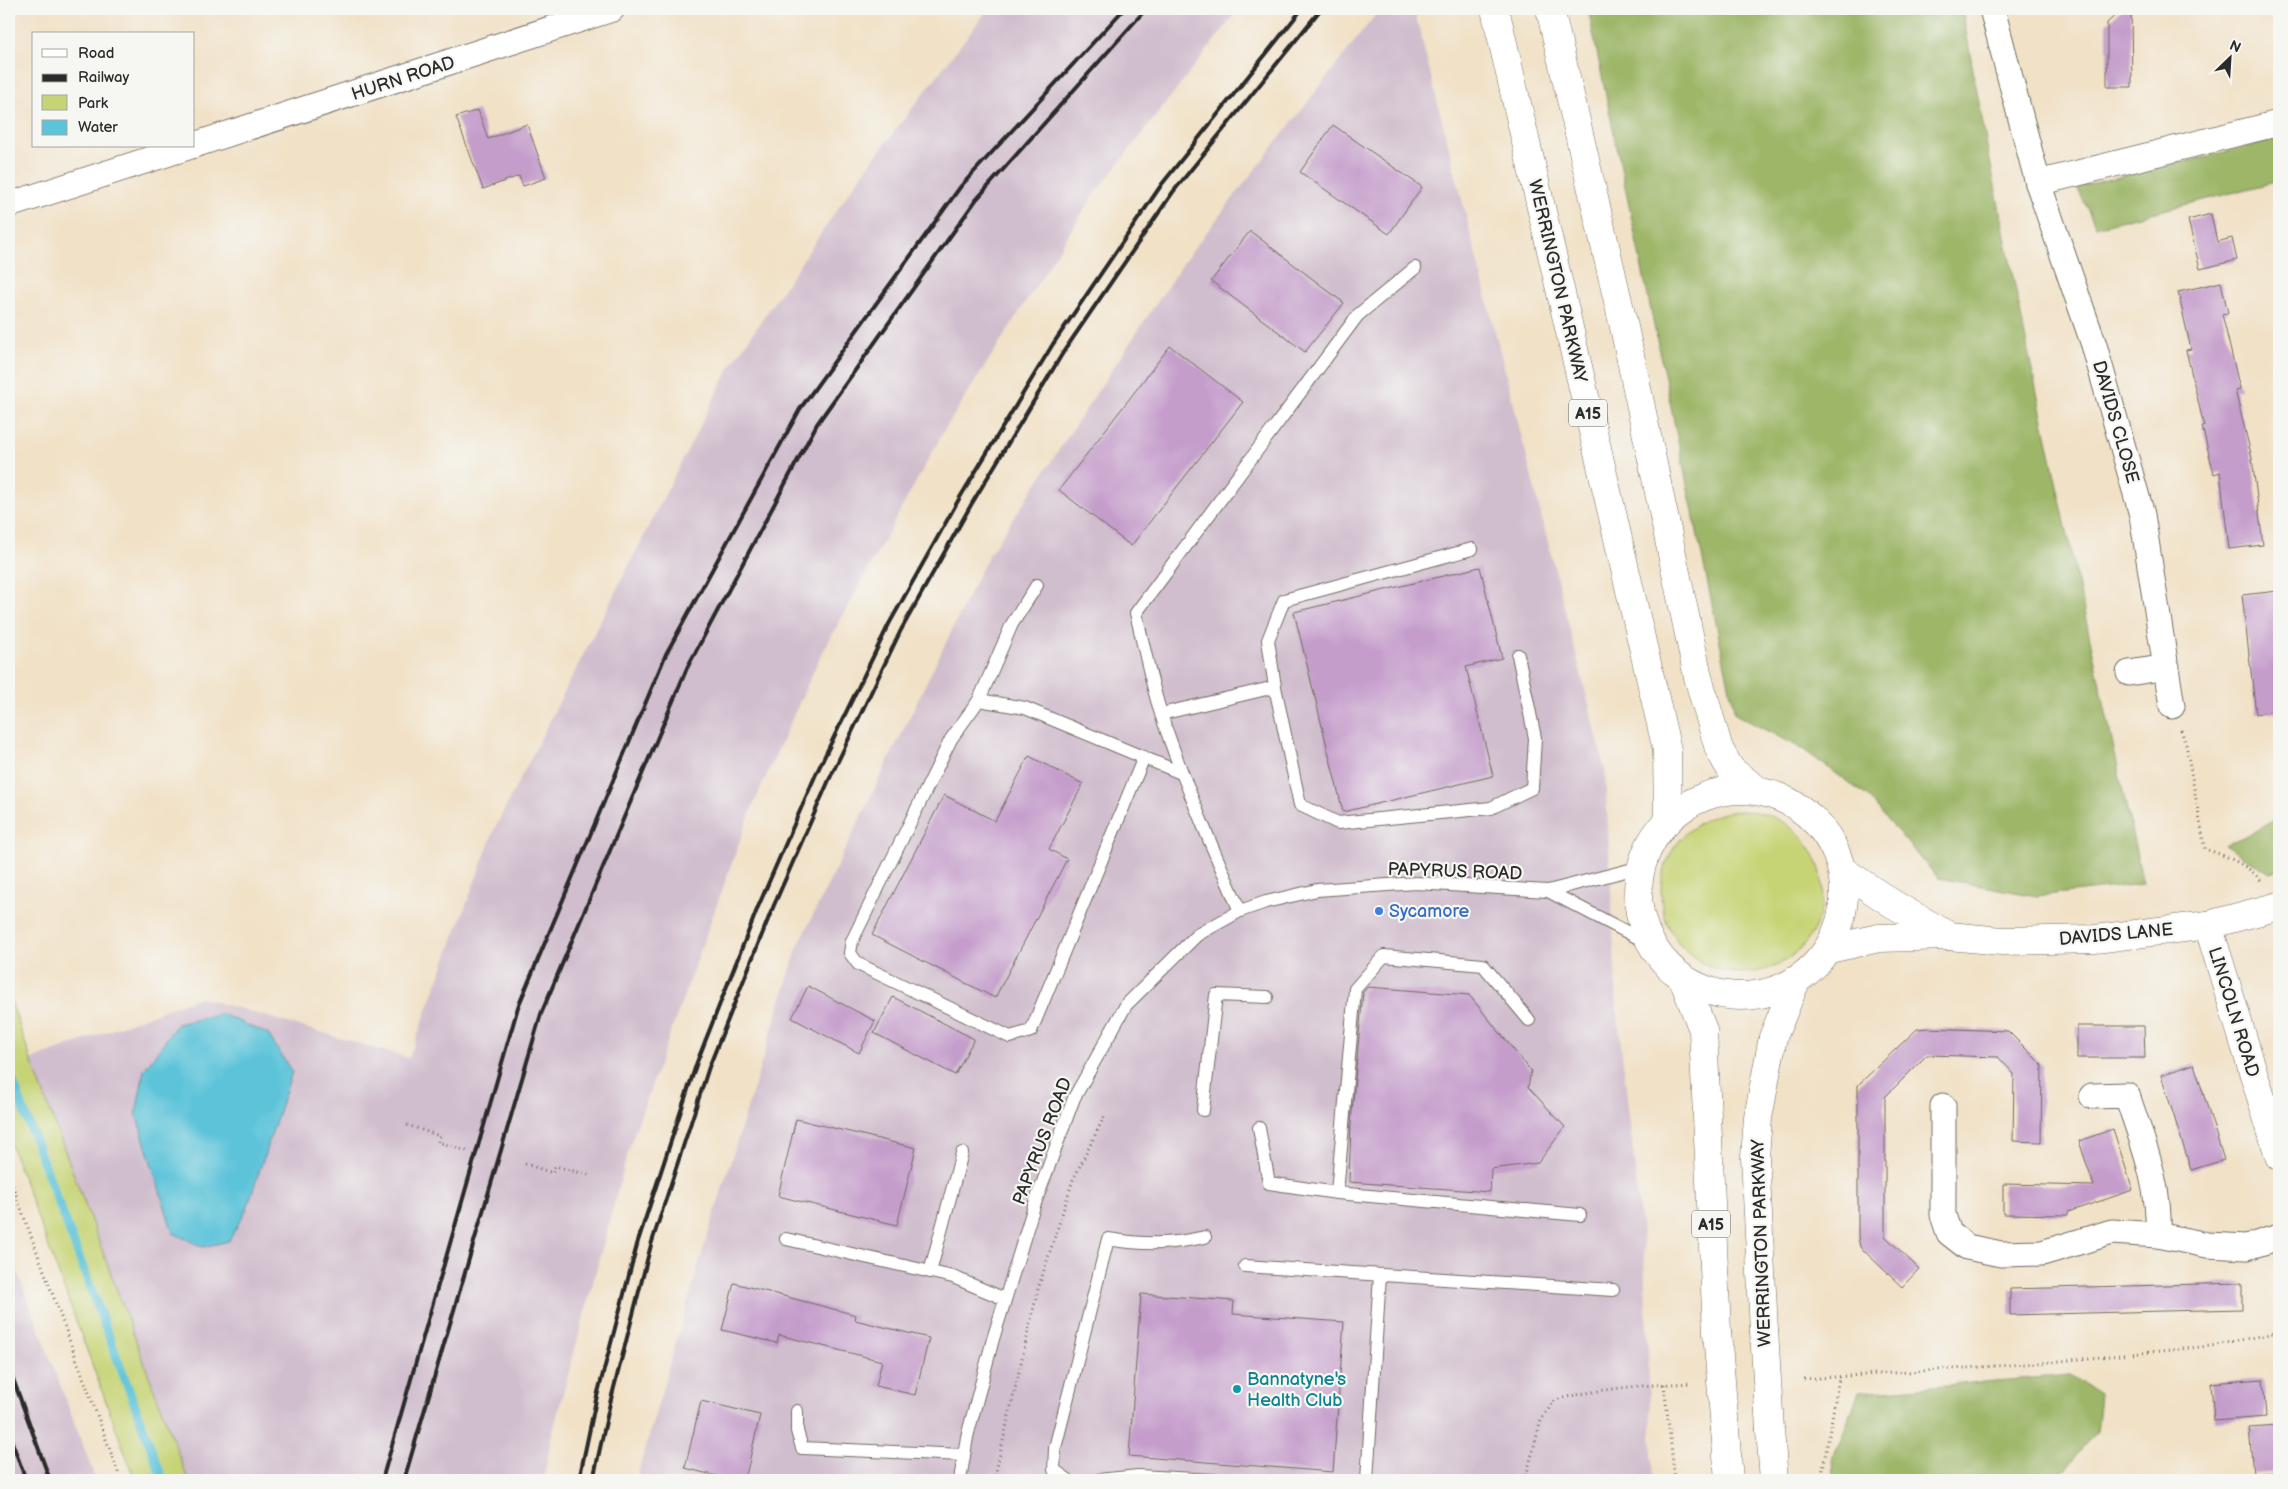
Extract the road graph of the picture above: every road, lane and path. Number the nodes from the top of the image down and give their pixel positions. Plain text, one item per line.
1 (612, 9) edge
2 (1495, 9) edge
3 (1550, 9) edge
4 (1992, 9) edge
5 (2279, 123) edge
6 (195, 145) edge
7 (186, 148) edge
8 (2038, 183) junction
9 (9, 205) edge
10 (1415, 268) dead end
11 (1472, 549) dead end
12 (1036, 585) dead end
13 (1518, 655) dead end
14 (2167, 667) junction
15 (2129, 673) dead end
16 (1275, 686) junction
17 (979, 700) junction
18 (2172, 706) joint
19 (1161, 714) junction
20 (1144, 757) junction
21 (1182, 773) junction
22 (1759, 791) junction
23 (1668, 818) junction
24 (1640, 866) junction
25 (1842, 870) junction
26 (1548, 891) junction
27 (2272, 895) edge
28 (1240, 911) junction
29 (2208, 925) junction
30 (1949, 936) junction
31 (1650, 944) junction
32 (1829, 949) junction
33 (1683, 979) junction
34 (1796, 981) junction
35 (1267, 997) dead end
36 (1529, 1020) dead end
37 (2092, 1096) dead end
38 (1943, 1106) dead end
39 (1203, 1110) dead end
40 (1105, 1115) dead end
41 (407, 1125) dead end
42 (1259, 1128) dead end
43 (467, 1151) dead end
44 (962, 1153) dead end
45 (2279, 1156) edge
46 (525, 1164) dead end
47 (589, 1175) dead end
48 (9, 1176) edge
49 (1337, 1193) junction
50 (1580, 1215) dead end
51 (2158, 1235) junction
52 (1205, 1237) dead end
53 (2279, 1237) edge
54 (786, 1238) dead end
55 (1245, 1266) dead end
56 (930, 1272) junction
57 (1380, 1276) junction
58 (1613, 1290) dead end
59 (1005, 1299) junction
60 (2279, 1332) edge
61 (1839, 1378) junction
62 (1804, 1379) dead end
63 (1692, 1383) dead end
64 (1664, 1384) junction
65 (796, 1411) dead end
66 (964, 1455) junction
67 (121, 1480) edge
68 (960, 1480) edge
69 (994, 1480) edge
70 (1068, 1480) edge
71 (1098, 1480) edge
72 (1214, 1480) edge
73 (1367, 1480) edge
74 (1525, 1480) edge
75 (1675, 1480) edge
76 (1729, 1480) edge
77 (1774, 1480) edge
78 (1821, 1480) edge

1 - 6 street, HURN ROAD
2 - 23 main road, WERRINGTON PARKWAY / A15
3 - 22 main road
4 - 8 street, DAVIDS CLOSE
5 - 8 street
7 - 9 street, HURN ROAD
8 - 14 street, DAVIDS CLOSE
10 - 19 lane
11 - 16 lane
12 - 17 lane
13 - 16 lane
14 - 15 street
14 - 18 street, DAVIDS CLOSE
16 - 19 lane
17 - 20 lane
17 - 20 lane
18 - 27 path
19 - 21 lane
20 - 21 lane
21 - 28 lane
22 - 23 main road
22 - 25 main road
23 - 24 main road
24 - 26 lane, PAPYRUS ROAD
24 - 31 main road
25 - 30 main road, DAVIDS LANE
25 - 32 main road
26 - 28 lane, PAPYRUS ROAD
26 - 31 lane, PAPYRUS ROAD
27 - 29 main road, DAVIDS LANE
28 - 59 lane, PAPYRUS ROAD
29 - 30 main road, DAVIDS LANE
29 - 45 main road, LINCOLN ROAD
30 - 32 main road, DAVIDS LANE
31 - 33 main road
32 - 34 main road
33 - 34 main road
33 - 76 main road, A15, bridge
34 - 77 main road, WERRINGTON PARKWAY, bridge
35 - 39 lane
36 - 49 lane
37 - 51 street
38 - 51 street
40 - 69 path
41 - 43 path
42 - 49 lane
44 - 56 lane
46 - 47 path
48 - 67 path
49 - 50 lane
51 - 53 street
52 - 70 lane
54 - 56 lane
55 - 57 lane
56 - 59 lane
57 - 58 lane
57 - 73 lane
59 - 66 lane, PAPYRUS ROAD
60 - 61 path
61 - 62 path
61 - 78 path
63 - 64 path
64 - 74 path
64 - 75 path
65 - 66 lane
66 - 68 lane, PAPYRUS ROAD
71 - 72 lane

